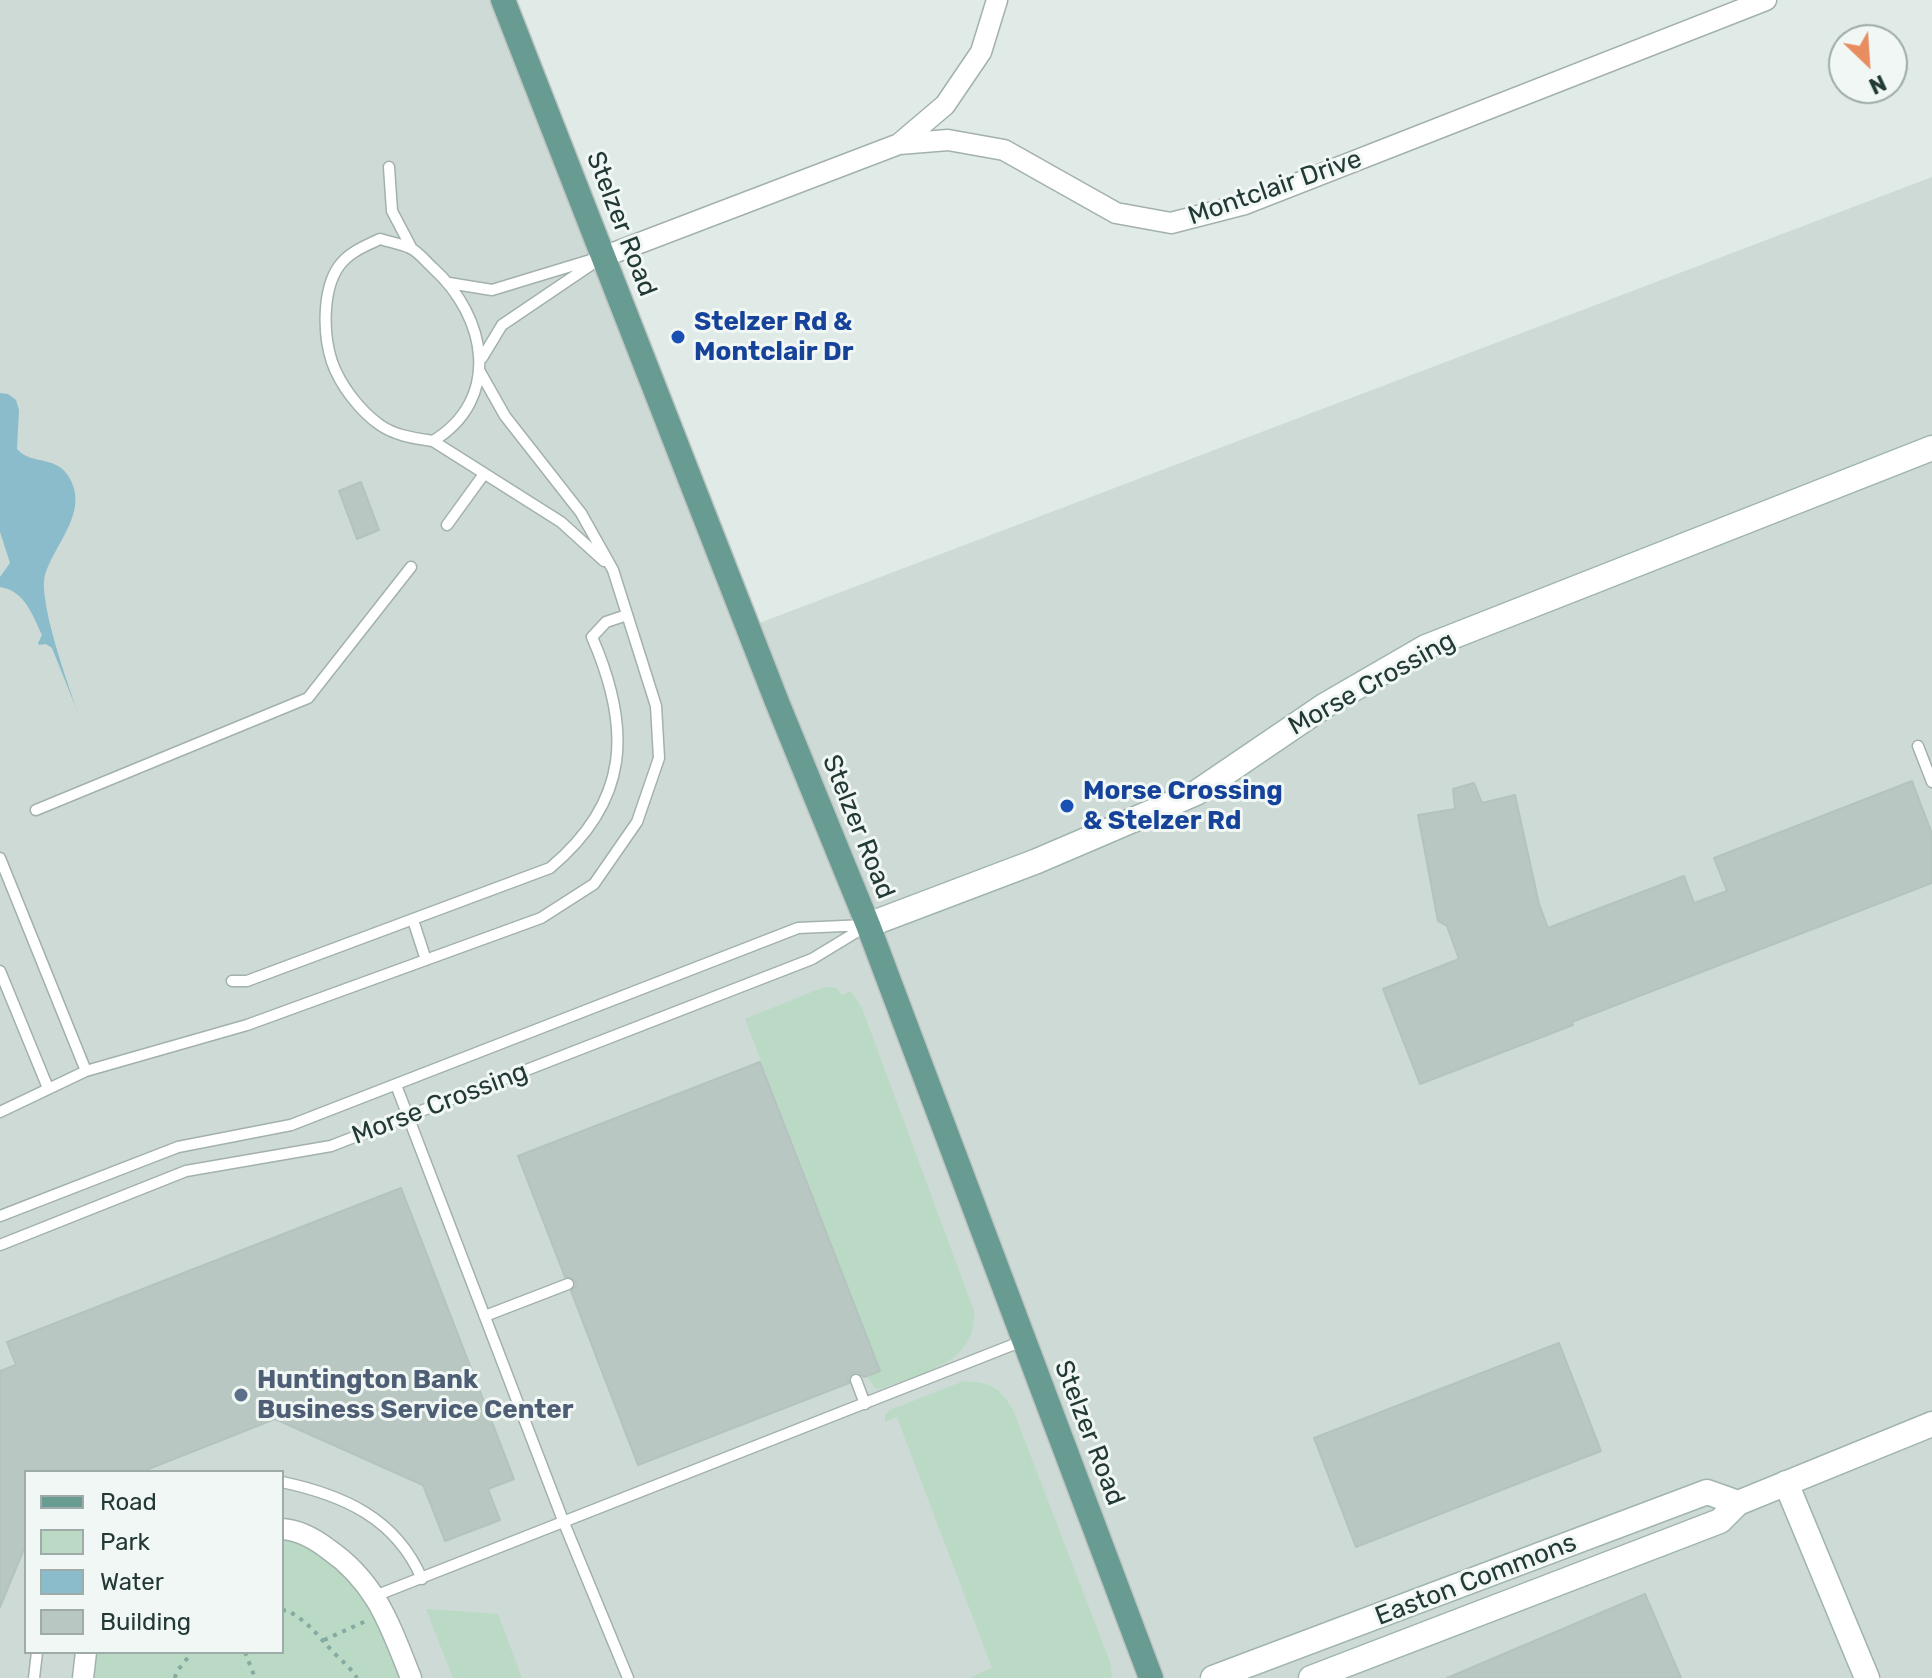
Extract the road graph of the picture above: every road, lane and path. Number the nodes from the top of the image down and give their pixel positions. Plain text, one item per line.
1 (503, 0) edge
2 (997, 0) edge
3 (1766, 0) edge
4 (899, 144) junction
5 (389, 167) dead end
6 (412, 249) junction
7 (603, 257) junction
8 (449, 283) junction
9 (482, 358) junction
10 (479, 370) junction
11 (433, 441) junction
12 (1932, 448) edge
13 (484, 474) junction
14 (447, 525) dead end
15 (411, 567) dead end
16 (613, 570) junction
17 (627, 615) junction
18 (1918, 746) dead end
19 (1932, 782) edge
20 (36, 810) dead end
21 (0, 858) edge
22 (413, 920) junction
23 (868, 925) junction
24 (426, 960) junction
25 (0, 971) edge
26 (232, 981) dead end
27 (86, 1071) junction
28 (396, 1085) junction
29 (48, 1088) junction
30 (0, 1112) edge
31 (409, 1117) junction
32 (0, 1216) edge
33 (0, 1245) edge
34 (568, 1284) dead end
35 (485, 1316) junction
36 (1025, 1340) junction
37 (856, 1380) dead end
38 (865, 1404) junction
39 (1932, 1424) edge
40 (284, 1482) edge
41 (1786, 1483) junction
42 (1738, 1503) junction
43 (564, 1523) junction
44 (284, 1529) edge
45 (422, 1579) junction
46 (380, 1604) junction
47 (284, 1610) edge
48 (324, 1640) junction
49 (37, 1654) edge
50 (86, 1654) edge
51 (190, 1654) edge
52 (246, 1654) edge
53 (34, 1678) edge
54 (83, 1678) edge
55 (175, 1678) edge
56 (255, 1678) edge
57 (357, 1678) edge
58 (411, 1678) edge
59 (628, 1678) edge
60 (1151, 1678) edge
61 (1213, 1678) edge
62 (1311, 1678) edge
63 (1867, 1678) edge

1 - 7 main road, Stelzer Road
2 - 4 street
3 - 4 street, Montclair Drive
4 - 7 street, Montclair Drive
5 - 6 lane
6 - 8 lane
6 - 11 lane
7 - 8 lane
7 - 9 lane
7 - 23 main road, Stelzer Road
8 - 9 lane
9 - 10 lane
10 - 11 lane
10 - 16 lane
11 - 13 lane
12 - 23 street, Morse Crossing
13 - 14 lane
13 - 16 lane
15 - 20 lane
16 - 17 lane
17 - 22 lane
17 - 24 lane
18 - 19 lane
21 - 27 lane
22 - 24 lane
22 - 26 lane
23 - 28 lane, Morse Crossing
23 - 31 lane, Morse Crossing
23 - 36 main road, Stelzer Road
24 - 27 lane
25 - 29 lane
27 - 29 lane
28 - 31 lane
28 - 32 lane, Morse Crossing
29 - 30 lane
31 - 33 lane, Morse Crossing
31 - 35 lane
34 - 35 lane
35 - 43 lane
36 - 38 lane
36 - 60 main road, Stelzer Road
37 - 38 lane
38 - 43 lane
39 - 41 street, Easton Commons
40 - 45 lane
41 - 42 street, Easton Commons
41 - 63 street
42 - 61 street, Easton Commons
42 - 62 street, Easton Commons
43 - 45 lane
43 - 59 lane
44 - 46 street
45 - 46 lane
46 - 48 path
46 - 58 street
47 - 48 path
48 - 57 path
49 - 53 lane
50 - 54 street
51 - 55 path
52 - 56 path

